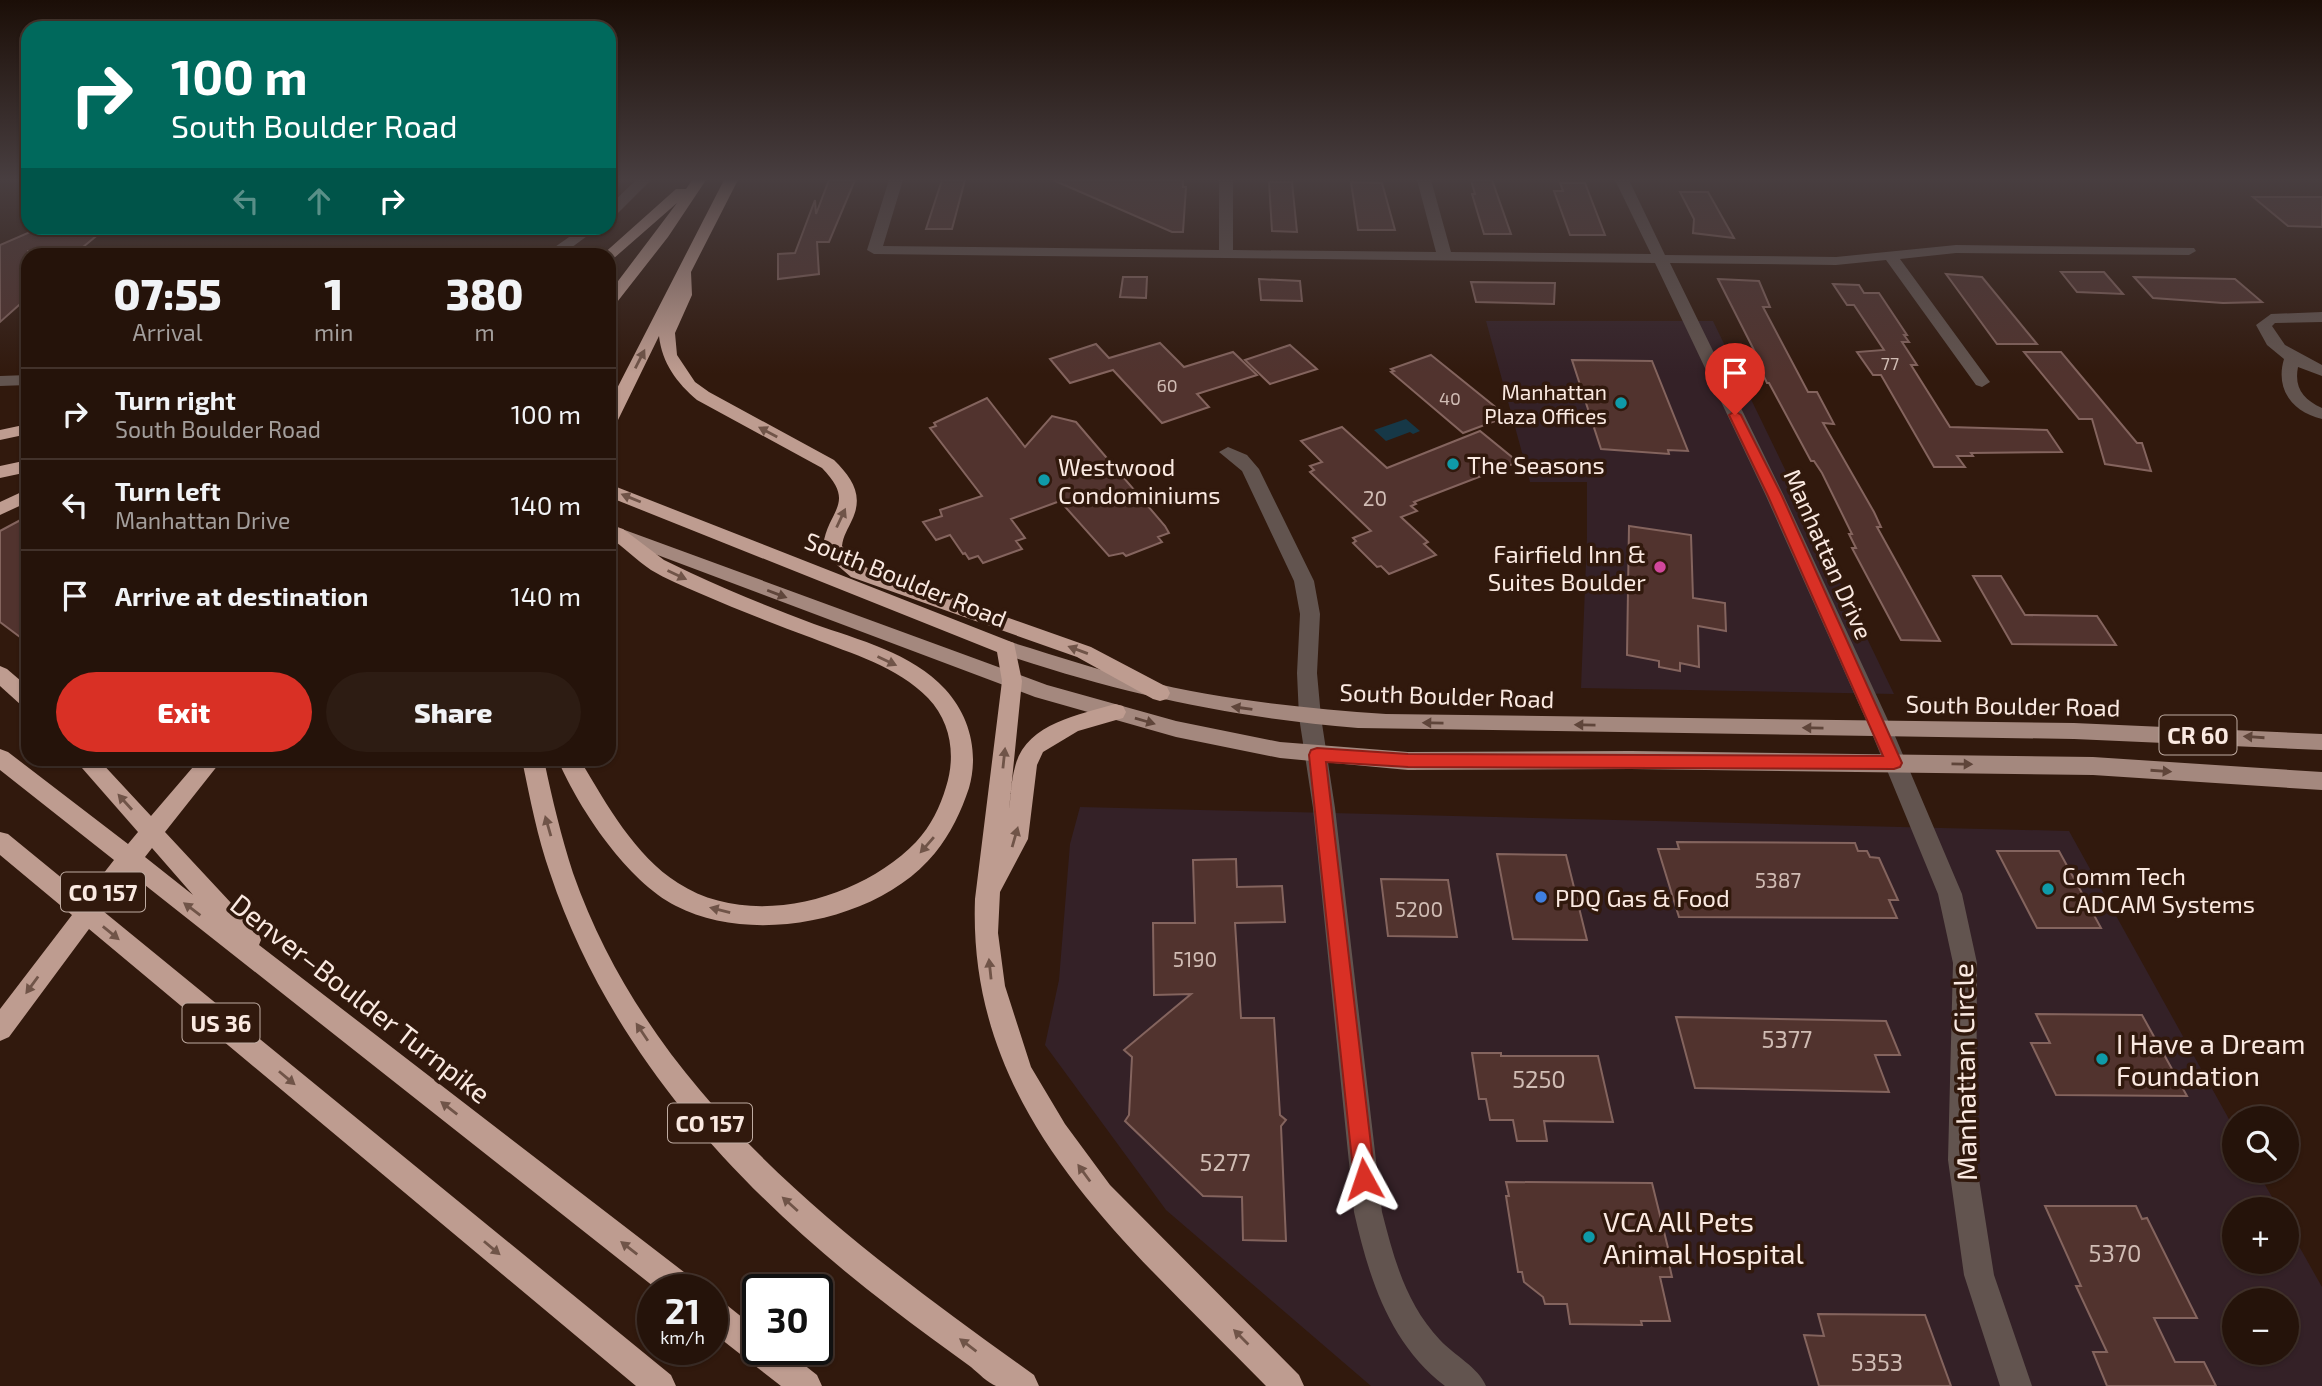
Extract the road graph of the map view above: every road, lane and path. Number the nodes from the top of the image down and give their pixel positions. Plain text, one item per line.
1 (655, 245) edge
2 (698, 245) edge
3 (876, 245) edge
4 (1226, 245) edge
5 (1442, 245) edge
6 (1652, 245) edge
7 (2189, 251) dead end
8 (1226, 254) junction
9 (1445, 257) junction
10 (1891, 257) junction
11 (1660, 261) junction
12 (684, 271) junction
13 (616, 294) edge
14 (2322, 317) edge
15 (2292, 359) junction
16 (2322, 371) edge
17 (21, 380) edge
18 (0, 381) edge
19 (1982, 382) dead end
20 (616, 406) edge
21 (2322, 414) edge
22 (21, 430) edge
23 (0, 435) edge
24 (21, 443) edge
25 (0, 447) edge
26 (1228, 452) dead end
27 (21, 468) edge
28 (0, 472) edge
29 (616, 492) edge
30 (21, 498) edge
31 (0, 509) edge
32 (616, 532) edge
33 (616, 533) edge
34 (1007, 648) junction
35 (0, 674) edge
36 (1012, 681) junction
37 (21, 693) edge
38 (1160, 693) junction
39 (1115, 712) junction
40 (1310, 717) junction
41 (1881, 729) junction
42 (2322, 742) edge
43 (1317, 755) junction
44 (0, 758) edge
45 (1894, 763) junction
46 (91, 766) edge
47 (206, 766) edge
48 (534, 766) edge
49 (573, 766) edge
50 (2322, 781) edge
51 (1, 842) edge
52 (987, 899) junction
53 (285, 980) junction
54 (0, 1029) edge
55 (662, 1274) edge
56 (728, 1326) edge
57 (742, 1336) edge
58 (779, 1365) edge
59 (660, 1386) edge
60 (806, 1386) edge
61 (1023, 1386) edge
62 (1289, 1386) edge
63 (1471, 1386) edge
64 (2016, 1386) edge

1 - 13 highway
2 - 12 highway
3 - 8 street
4 - 8 street
5 - 9 street
6 - 11 street, Manhattan Drive
7 - 10 street
8 - 9 street
9 - 11 street
10 - 11 street
10 - 19 street
11 - 41 street, Manhattan Drive
20 -> 12 highway
38 -> 12 highway
14 - 15 street
15 - 16 street
15 - 21 street
17 - 18 street
22 - 23 highway
24 - 25 highway
26 - 40 street
27 - 28 highway
34 -> 29 highway, South Boulder Road
30 - 31 highway
32 -> 36 main road
33 -> 49 highway
34 - 36 highway
34 - 38 main road, South Boulder Road
35 - 37 highway
36 - 39 main road
52 -> 36 highway
40 -> 38 main road, South Boulder Road
39 -> 43 main road
52 -> 39 highway
41 -> 40 main road, South Boulder Road
40 - 43 street
42 -> 41 main road, South Boulder Road / CR 60
41 - 45 street, Manhattan Drive
43 - 45 main road
43 - 63 street
53 -> 44 highway, Denver–Boulder Turnpike / US 36
45 -> 50 main road, CR 60
45 - 64 street, Manhattan Circle
53 -> 46 highway
47 -> 54 highway, CO 157
61 -> 48 highway, CO 157
51 -> 59 highway, US 36
62 -> 52 highway
55 -> 53 highway, Denver–Boulder Turnpike / US 36
56 - 57 highway
58 - 60 highway

